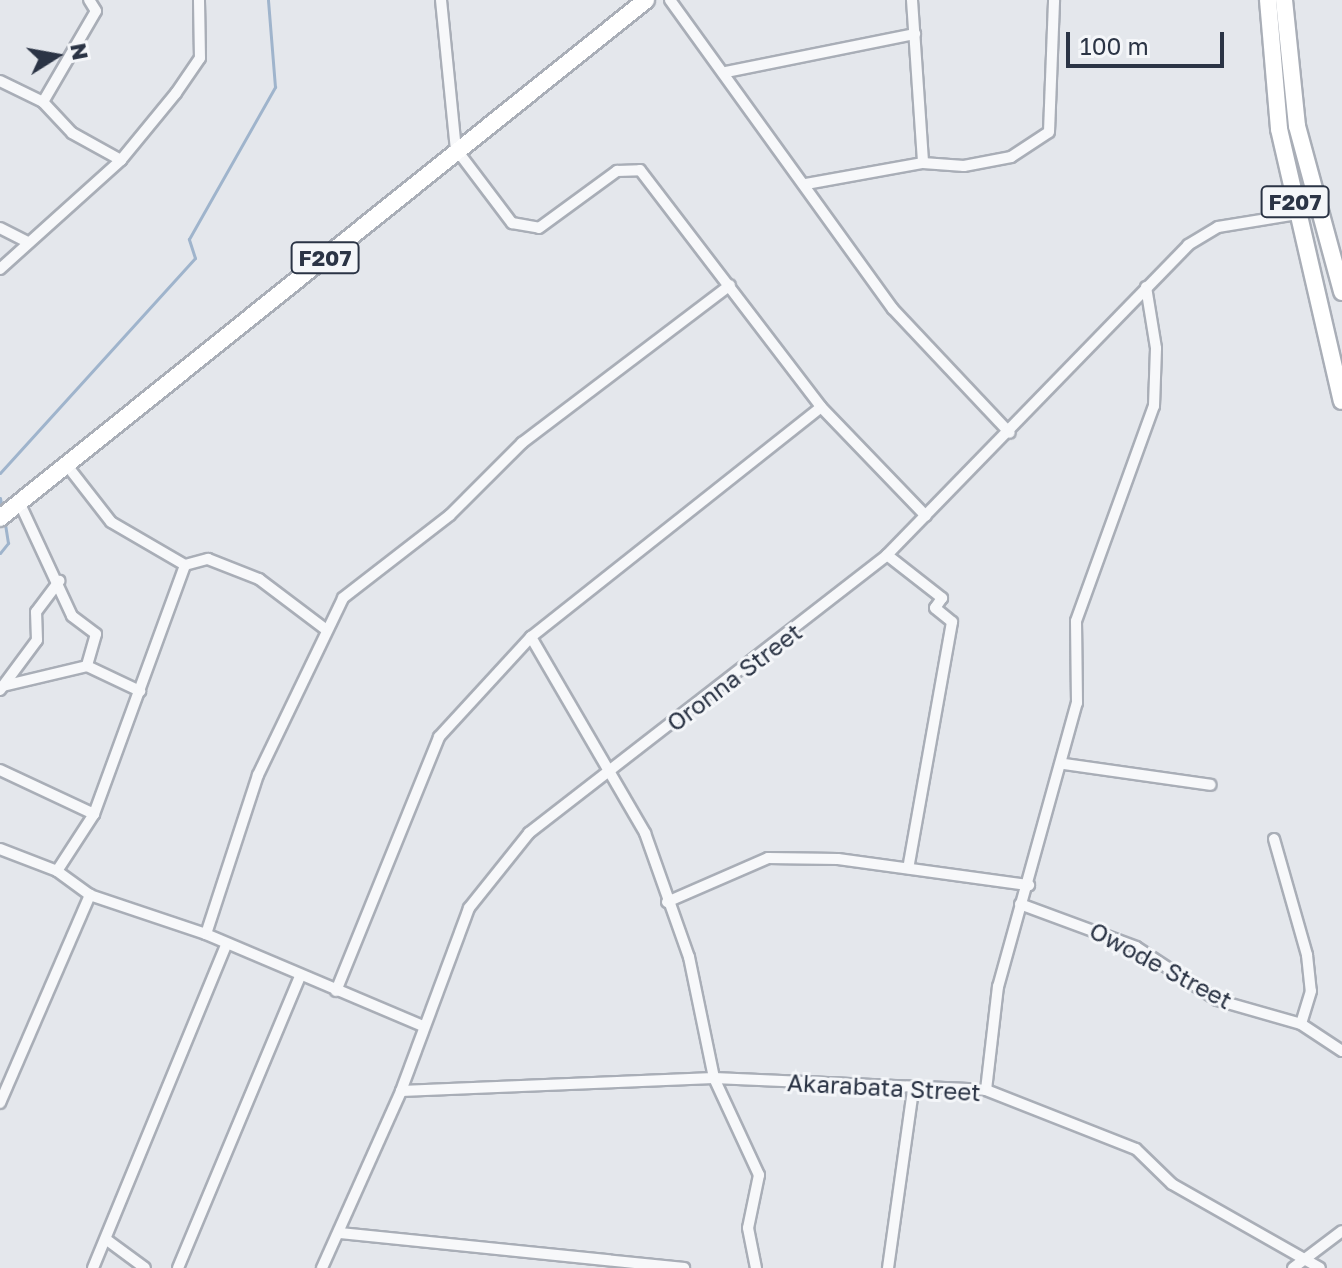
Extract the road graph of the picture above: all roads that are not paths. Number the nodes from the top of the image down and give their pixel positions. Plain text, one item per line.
1 (89, 0) edge
2 (199, 0) edge
3 (441, 0) edge
4 (646, 0) edge
5 (670, 0) edge
6 (912, 0) edge
7 (1054, 0) edge
8 (1268, 0) edge
9 (1284, 0) edge
10 (915, 34) junction
11 (726, 72) junction
12 (0, 81) edge
13 (43, 102) junction
14 (456, 149) junction
15 (121, 160) junction
16 (923, 163) junction
17 (806, 184) junction
18 (1297, 214) junction
19 (0, 228) edge
20 (28, 242) junction
21 (0, 269) edge
22 (730, 285) junction
23 (1146, 287) junction
24 (1342, 292) edge
25 (1342, 401) edge
26 (821, 407) junction
27 (1010, 433) junction
28 (69, 468) junction
29 (21, 506) junction
30 (926, 516) junction
31 (3, 518) edge
32 (887, 555) junction
33 (185, 565) junction
34 (59, 581) junction
35 (325, 629) junction
36 (531, 637) junction
37 (87, 666) junction
38 (2, 688) edge
39 (140, 691) junction
40 (1064, 764) junction
41 (0, 770) edge
42 (611, 770) junction
43 (1211, 785) dead end
44 (94, 814) junction
45 (1274, 839) dead end
46 (0, 849) edge
47 (908, 868) junction
48 (57, 871) junction
49 (1029, 885) junction
50 (90, 895) junction
51 (667, 902) junction
52 (1020, 904) junction
53 (206, 934) junction
54 (225, 947) junction
55 (300, 977) junction
56 (336, 991) junction
57 (1301, 1024) junction
58 (423, 1026) junction
59 (1342, 1051) edge
60 (714, 1078) junction
61 (913, 1089) junction
62 (986, 1090) junction
63 (401, 1091) junction
64 (0, 1103) edge
65 (1342, 1231) edge
66 (340, 1233) junction
67 (107, 1240) junction
68 (1305, 1261) junction
69 (93, 1268) edge
70 (145, 1268) edge
71 (178, 1268) edge
72 (322, 1268) edge
73 (684, 1268) edge
74 (756, 1268) edge
75 (888, 1268) edge
76 (1293, 1268) edge
77 (1320, 1268) edge

1 - 13 street
2 - 15 street
3 - 14 street
4 - 14 main road, F207
5 - 11 street
6 - 10 street
7 - 16 street
8 - 18 main road, F207
9 - 24 main road, F207
10 - 11 street
10 - 16 street
11 - 17 street
12 - 13 street
13 - 15 street
14 - 22 street
14 - 28 main road, F207
15 - 20 street
16 - 17 street
17 - 27 street
18 - 23 street, Oronna Street
18 - 25 main road, F207
19 - 20 street
20 - 21 street
22 - 26 street
22 - 35 street
23 - 27 street, Oronna Street
23 - 40 street
26 - 30 street
26 - 36 street
27 - 30 street, Oronna Street
28 - 29 main road, F207
28 - 33 street
29 - 31 main road, F207
29 - 34 street
30 - 32 street, Oronna Street
32 - 42 street, Oronna Street
32 - 47 street
33 - 35 street
33 - 39 street
34 - 37 street
34 - 38 street
35 - 53 street
36 - 42 street
36 - 56 street
37 - 38 street
37 - 39 street
39 - 44 street
40 - 43 street
40 - 49 street
41 - 44 street
42 - 51 street
42 - 58 street, Oronna Street
44 - 48 street
45 - 57 street
46 - 48 street
47 - 49 street
47 - 51 street
48 - 50 street
49 - 52 street
50 - 53 street
50 - 64 street
51 - 60 street
52 - 57 street, Owode Street
52 - 62 street
53 - 54 street
54 - 55 street
54 - 67 street
55 - 56 street
55 - 71 street
56 - 58 street
57 - 59 street, Owode Street
58 - 63 street, Oronna Street
60 - 61 street, Akarabata Street
60 - 63 street, Akarabata Street
60 - 74 street
61 - 62 street, Akarabata Street
61 - 75 street
62 - 68 street, Akarabata Street
63 - 66 street, Oronna Street
65 - 68 street
66 - 72 street, Oronna Street
66 - 73 street
67 - 69 street
67 - 70 street
68 - 76 street
68 - 77 street, Akarabata Street

